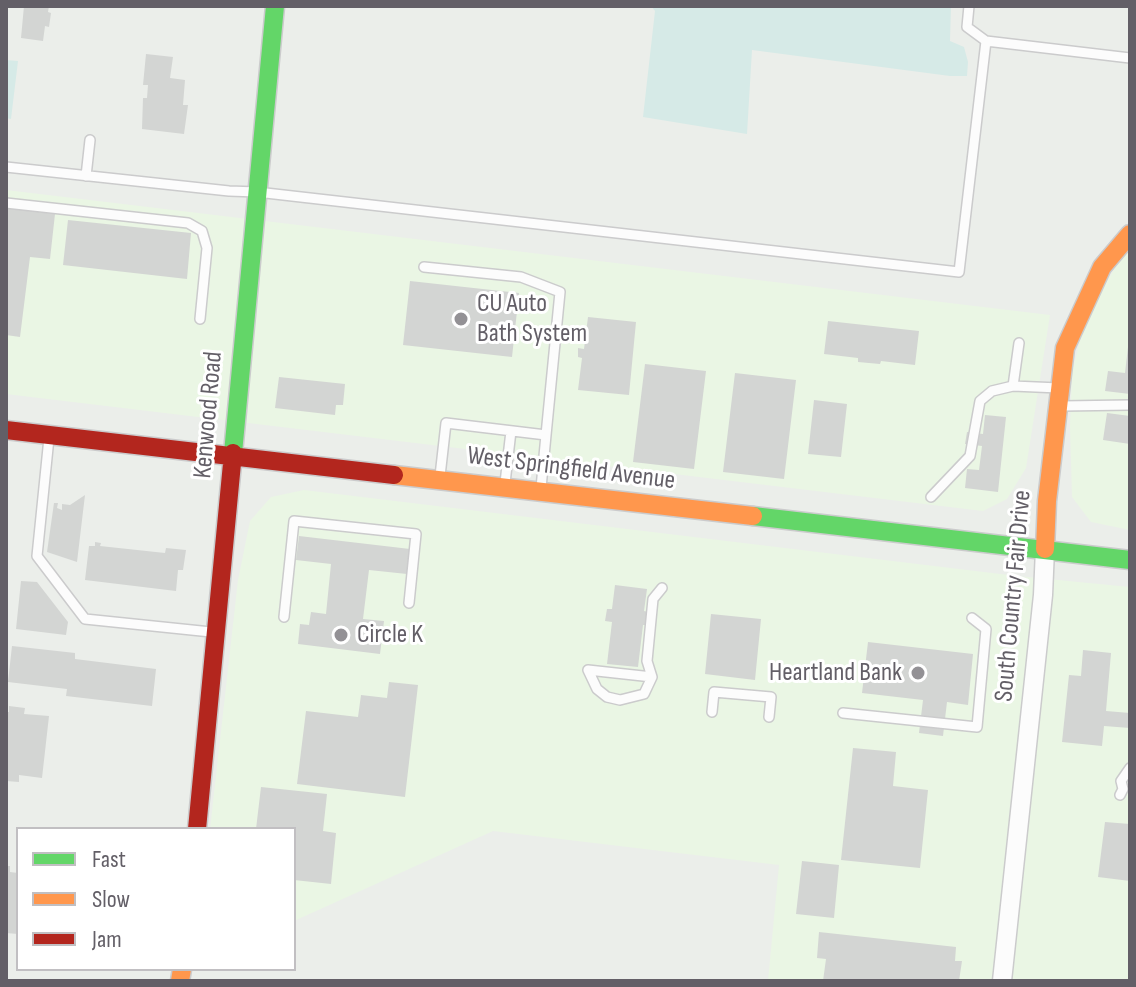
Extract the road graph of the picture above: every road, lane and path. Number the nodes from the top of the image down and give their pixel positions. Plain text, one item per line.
1 (275, 6) edge
2 (969, 6) edge
3 (986, 41) junction
4 (1130, 58) edge
5 (90, 140) dead end
6 (6, 167) edge
7 (86, 176) junction
8 (257, 192) junction
9 (6, 203) edge
10 (1130, 234) edge
11 (424, 267) dead end
12 (200, 319) dead end
13 (1019, 343) dead end
14 (1013, 386) junction
15 (1058, 397) junction
16 (1130, 405) edge
17 (6, 430) edge
18 (511, 431) junction
19 (49, 434) junction
20 (546, 435) junction
21 (233, 455) junction
22 (439, 479) junction
23 (505, 487) junction
24 (540, 491) junction
25 (931, 497) dead end
26 (1045, 549) junction
27 (1130, 560) edge
28 (662, 588) dead end
29 (409, 603) dead end
30 (284, 617) dead end
31 (972, 618) dead end
32 (217, 633) junction
33 (652, 677) junction
34 (712, 712) dead end
35 (843, 713) dead end
36 (769, 717) dead end
37 (1130, 768) edge
38 (1124, 792) edge
39 (197, 827) edge
40 (1002, 981) edge

1 - 8 street, Kenwood Road
2 - 3 lane
3 - 4 lane
3 - 8 lane
5 - 7 lane
6 - 7 lane
7 - 8 lane
8 - 21 street, Kenwood Road
9 - 12 lane
10 - 15 street, South Country Fair Drive
11 - 20 lane
13 - 14 lane
14 - 15 lane
14 - 25 lane
15 - 16 lane
15 - 26 street, South Country Fair Drive
17 - 19 street, West Springfield Avenue
18 - 20 lane
18 - 22 lane
18 - 23 lane
19 - 21 street, West Springfield Avenue
19 - 32 lane
20 - 24 lane
21 - 22 street, West Springfield Avenue
21 - 32 street, Kenwood Road
22 - 23 street, West Springfield Avenue
23 - 24 street, West Springfield Avenue
24 - 26 street, West Springfield Avenue
26 - 27 street, West Springfield Avenue
26 - 40 street, South Country Fair Drive
28 - 33 lane
29 - 30 lane
31 - 35 lane
32 - 39 street, Kenwood Road
33 - 33 lane
34 - 36 lane
37 - 38 lane

